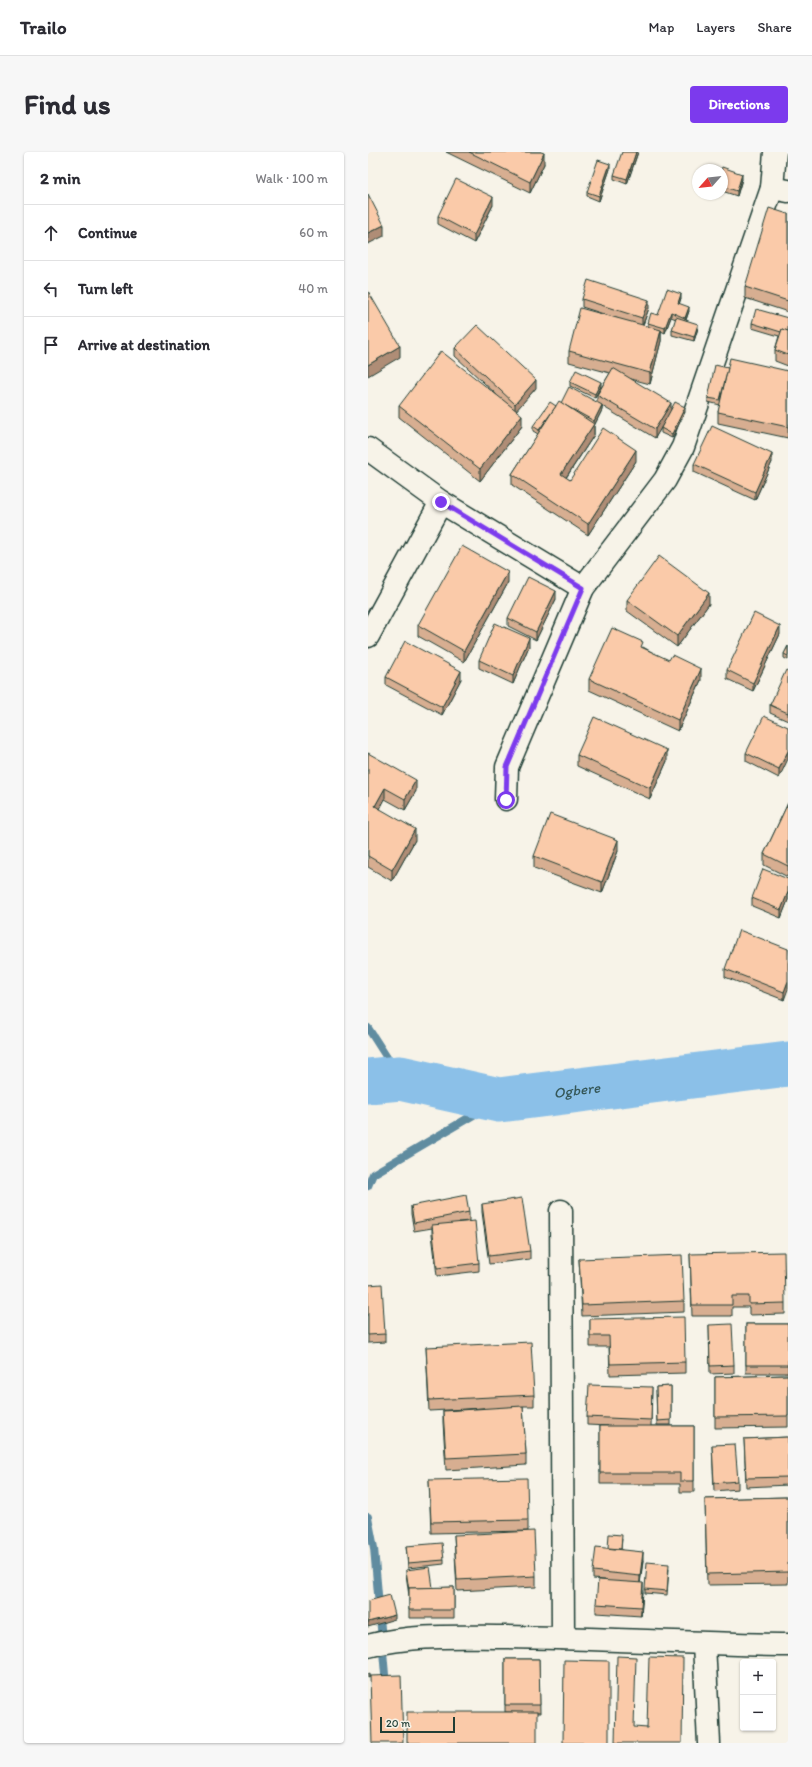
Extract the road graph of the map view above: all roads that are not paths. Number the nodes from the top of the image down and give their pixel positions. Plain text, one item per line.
1 (775, 152) edge
2 (780, 189) edge
3 (368, 449) edge
4 (441, 502) junction
5 (583, 588) junction
6 (368, 636) edge
7 (506, 800) dead end
8 (561, 1211) dead end
9 (563, 1638) junction
10 (704, 1644) junction
11 (788, 1645) edge
12 (368, 1646) edge
13 (708, 1743) edge

1 - 2 street
2 - 5 street
3 - 4 street
4 - 5 street
4 - 6 street
5 - 7 street
8 - 9 street
9 - 10 street
9 - 12 street
10 - 11 street
10 - 13 street

